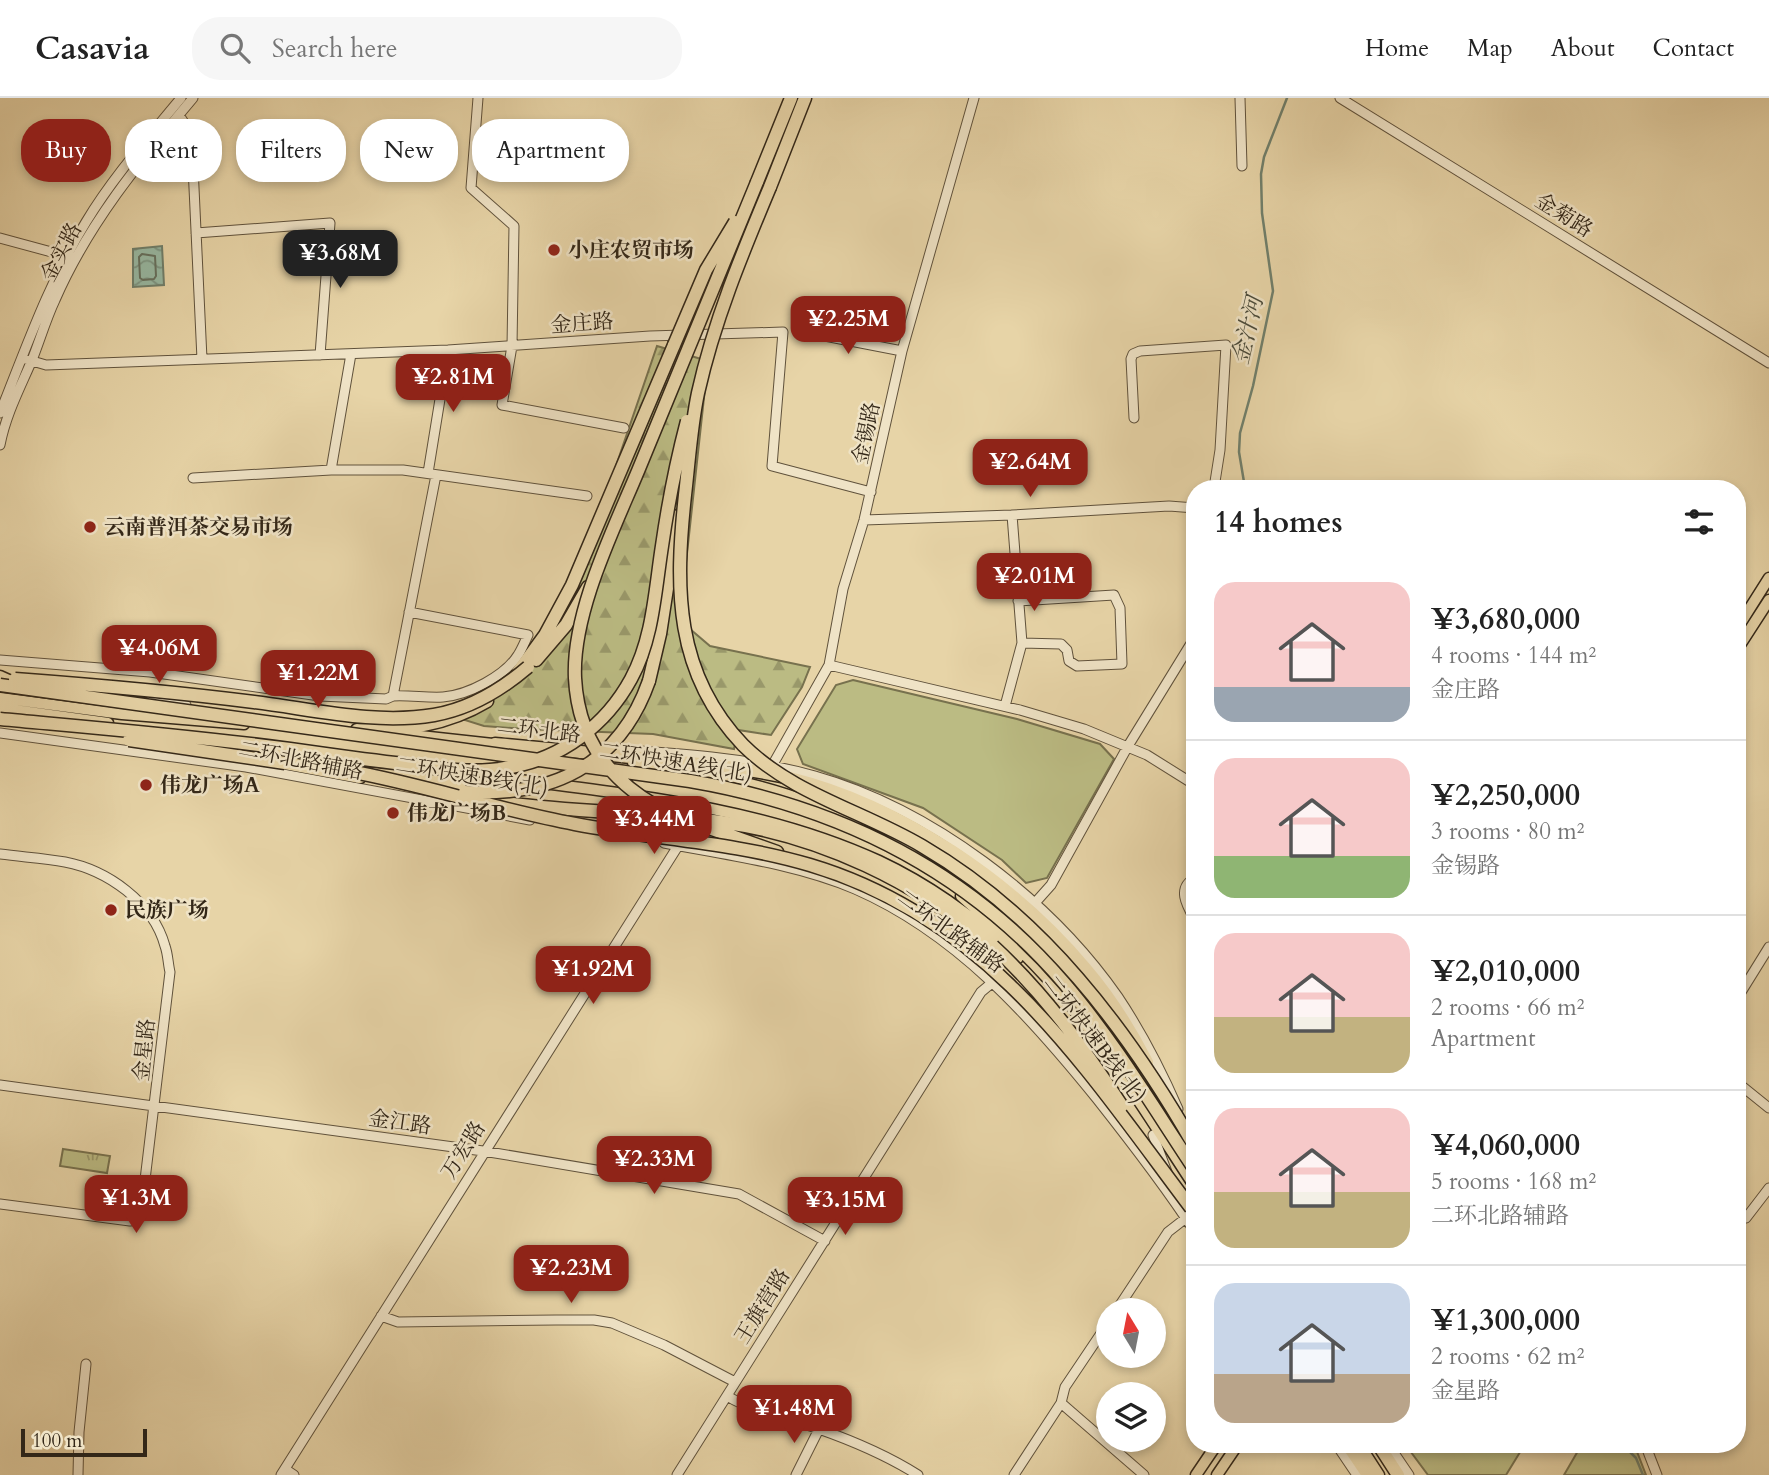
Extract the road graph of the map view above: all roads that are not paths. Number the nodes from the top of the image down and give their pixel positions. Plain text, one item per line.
1 (168, 98) edge
2 (181, 98) edge
3 (193, 98) edge
4 (478, 98) edge
5 (791, 98) edge
6 (805, 98) edge
7 (974, 98) edge
8 (1240, 98) edge
9 (1340, 98) edge
10 (176, 112) junction
11 (1242, 166) dead end
12 (763, 184) junction
13 (196, 233) junction
14 (0, 238) edge
15 (71, 258) junction
16 (723, 304) junction
17 (799, 331) dead end
18 (512, 346) junction
19 (448, 350) junction
20 (902, 351) junction
21 (351, 354) junction
22 (320, 355) junction
23 (27, 359) junction
24 (202, 359) junction
25 (1769, 363) edge
26 (0, 413) edge
27 (694, 418) junction
28 (1134, 418) dead end
29 (624, 428) dead end
30 (0, 445) edge
31 (331, 470) junction
32 (432, 474) junction
33 (193, 478) dead end
34 (1215, 480) edge
35 (871, 492) junction
36 (587, 496) dead end
37 (1186, 507) edge
38 (1012, 515) junction
39 (864, 520) junction
40 (609, 542) junction
41 (1769, 578) edge
42 (1769, 600) edge
43 (1018, 601) junction
44 (410, 612) junction
45 (1746, 614) edge
46 (1746, 636) edge
47 (1022, 643) junction
48 (1186, 652) edge
49 (0, 660) edge
50 (829, 665) junction
51 (0, 676) edge
52 (0, 685) edge
53 (25, 688) junction
54 (393, 696) junction
55 (0, 698) edge
56 (1005, 706) junction
57 (0, 711) edge
58 (72, 718) junction
59 (35, 720) junction
60 (0, 722) edge
61 (315, 729) junction
62 (0, 733) edge
63 (495, 744) junction
64 (1128, 746) junction
65 (772, 766) junction
66 (1186, 779) edge
67 (405, 782) junction
68 (678, 846) junction
69 (0, 855) edge
70 (824, 869) junction
71 (1034, 904) junction
72 (1769, 947) edge
73 (993, 982) junction
74 (1746, 984) edge
75 (0, 1085) edge
76 (1746, 1089) edge
77 (155, 1106) junction
78 (1769, 1108) edge
79 (1175, 1113) junction
80 (1186, 1127) edge
81 (1186, 1131) edge
82 (1156, 1134) junction
83 (483, 1152) junction
84 (1186, 1154) edge
85 (1186, 1159) edge
86 (1186, 1175) edge
87 (1769, 1188) edge
88 (1186, 1197) edge
89 (1186, 1201) edge
90 (1186, 1202) edge
91 (0, 1204) edge
92 (1186, 1204) edge
93 (1186, 1205) edge
94 (1186, 1216) edge
95 (1746, 1218) dead end
96 (825, 1241) junction
97 (1125, 1298) edge
98 (381, 1316) junction
99 (1096, 1341) edge
100 (86, 1364) dead end
101 (735, 1382) junction
102 (727, 1396) junction
103 (1061, 1403) junction
104 (820, 1429) junction
105 (1211, 1453) edge
106 (1232, 1453) edge
107 (1342, 1453) edge
108 (1353, 1453) edge
109 (1365, 1453) edge
110 (1372, 1453) edge
111 (1386, 1453) edge
112 (1393, 1453) edge
113 (1648, 1453) edge
114 (283, 1472) edge
115 (1405, 1474) edge
116 (78, 1475) edge
117 (294, 1475) edge
118 (677, 1475) edge
119 (796, 1475) edge
120 (918, 1475) edge
121 (1014, 1475) edge
122 (1144, 1475) edge
123 (1196, 1475) edge
124 (1217, 1475) edge
125 (1357, 1475) edge
126 (1368, 1475) edge
127 (1379, 1475) edge
128 (1387, 1475) edge
129 (1657, 1475) edge

1 - 10 street
2 - 10 street, 金实路
3 - 10 street, 金实路
4 - 18 street
5 - 12 highway
6 - 12 highway
7 - 20 street, 金锡路
8 - 11 street
9 - 25 street, 金菊路
10 - 13 street
10 - 15 street, 金实路
12 - 16 highway, bridge
12 - 40 highway, bridge
12 - 61 highway, bridge
13 - 22 street
13 - 24 street
14 - 15 street
15 - 23 street, 金实路
16 - 27 highway, bridge
16 - 60 highway, bridge
17 - 20 street
18 - 19 street, 金庄路
18 - 29 street
18 - 35 street, 金庄路
19 - 21 street, 金庄路
19 - 32 street
20 - 35 street, 金锡路
21 - 22 street, 金庄路
21 - 31 street
22 - 24 street, 金庄路
23 - 24 street, 金庄路
23 - 26 street, 金实路
23 - 30 street, 金实路
27 - 67 highway, bridge
27 - 79 highway, bridge
28 - 34 street
31 - 32 street
31 - 33 street
32 - 36 street
32 - 44 street
35 - 39 street, 金锡路
37 - 38 street
38 - 39 street
38 - 43 street
39 - 50 street, 金锡路
40 - 51 highway, bridge
40 - 70 highway, bridge
41 - 45 main road
42 - 46 main road
43 - 47 street
43 - 47 street
44 - 54 street
44 - 54 street
47 - 56 street
48 - 64 street
49 - 54 street
50 - 56 street
50 - 65 street, 金锡路
51 - 53 main road
51 - 61 street, 二环北路辅路
52 - 53 highway, 二环快速A线(北), bridge
53 - 58 main road
53 - 84 highway, 二环快速A线(北), bridge
55 - 58 main road, 二环北路
56 - 64 street
57 - 58 main road, 二环北路
57 - 59 highway
58 - 59 highway
58 - 61 main road, 二环北路
58 - 67 highway, bridge
58 - 82 main road, 二环北路
59 - 60 main road
60 - 89 highway, 二环快速B线(北), bridge
61 - 63 main road, 二环北路
62 - 68 street, 二环北路辅路
63 - 65 street
63 - 79 highway, bridge
63 - 82 main road, 二环北路
64 - 66 street
64 - 71 street
65 - 71 street
67 - 70 highway, bridge
68 - 73 street, 二环北路辅路
68 - 83 street, 万宏路
69 - 77 street, 金星路
70 - 90 highway, bridge
71 - 80 street
72 - 74 street
73 - 92 street, 二环北路辅路
73 - 96 street, 王旗营路
75 - 77 street, 金江路
76 - 78 street
77 - 83 street, 金江路
77 - 91 street, 金星路
79 - 81 highway, bridge
82 - 85 street
82 - 86 main road, 二环北路
82 - 88 main road, 二环北路
82 - 93 street
83 - 96 street, 金江路
83 - 98 street, 万宏路
87 - 95 street
94 - 97 street
96 - 101 street, 王旗营路
98 - 101 street
98 - 114 street, 万宏路
99 - 103 street
100 - 116 street
101 - 102 street, 王旗营路
102 - 104 street
102 - 118 street, 王旗营路
103 - 121 street
103 - 122 street
104 - 119 street
104 - 120 street
105 - 123 main road
106 - 124 main road
107 - 125 street
108 - 126 highway
109 - 127 main road
110 - 128 main road
111 - 115 highway
112 - 115 street
113 - 129 street
114 - 117 street

